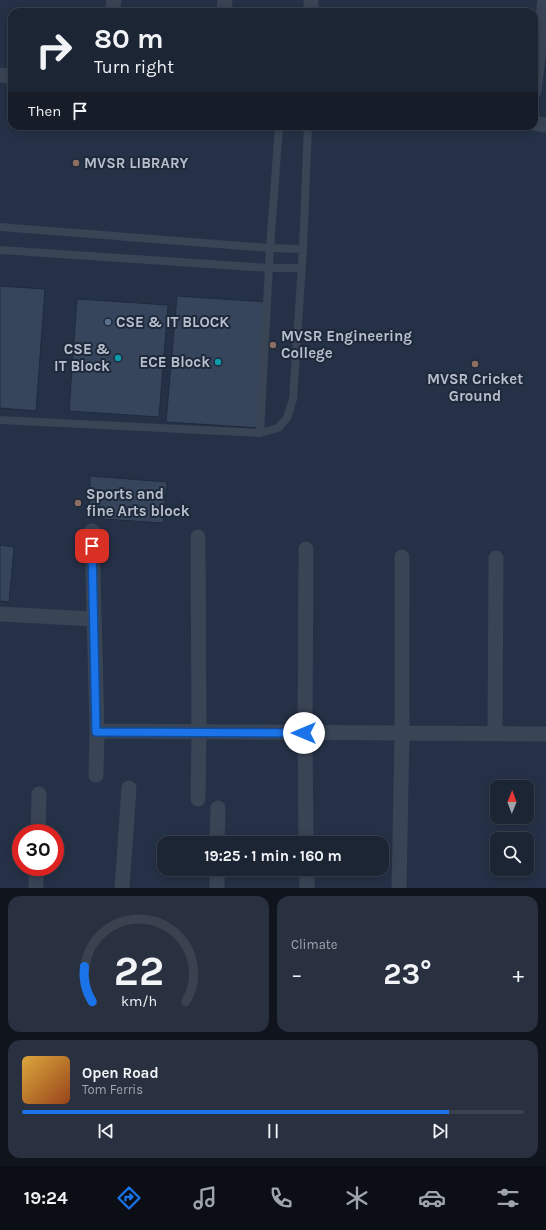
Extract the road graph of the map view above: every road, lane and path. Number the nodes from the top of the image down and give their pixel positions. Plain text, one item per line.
1 (545, 0) edge
2 (538, 58) edge
3 (279, 130) edge
4 (308, 130) edge
5 (0, 227) edge
6 (270, 248) junction
7 (303, 249) junction
8 (0, 250) edge
9 (269, 268) junction
10 (301, 268) junction
11 (0, 420) edge
12 (260, 433) junction
13 (92, 531) dead end
14 (198, 537) dead end
15 (306, 549) dead end
16 (402, 557) dead end
17 (496, 558) dead end
18 (0, 614) edge
19 (94, 619) junction
20 (96, 732) junction
21 (200, 732) junction
22 (304, 733) junction
23 (402, 734) junction
24 (495, 734) junction
25 (546, 734) edge
26 (96, 775) dead end
27 (129, 788) dead end
28 (39, 794) dead end
29 (198, 799) dead end
30 (218, 808) dead end
31 (38, 824) edge
32 (217, 836) edge
33 (306, 836) edge
34 (36, 876) edge
35 (217, 876) edge
36 (307, 876) edge
37 (36, 888) edge
38 (122, 888) edge
39 (217, 888) edge
40 (307, 888) edge
41 (400, 888) edge

1 - 2 street
3 - 6 lane
4 - 7 lane
5 - 6 lane
6 - 7 lane
6 - 9 lane
7 - 10 lane
8 - 9 lane
9 - 10 lane
9 - 12 lane
10 - 12 lane
11 - 12 lane
13 - 19 street
14 - 21 street
15 - 22 street
16 - 23 street
17 - 24 street
18 - 19 street
19 - 20 street
20 - 21 street
20 - 26 street
21 - 22 street
21 - 29 street
22 - 23 street
22 - 33 street
23 - 24 street
23 - 41 street
24 - 25 street
27 - 38 street
28 - 31 street
30 - 32 street
34 - 37 street
35 - 39 street
36 - 40 street

